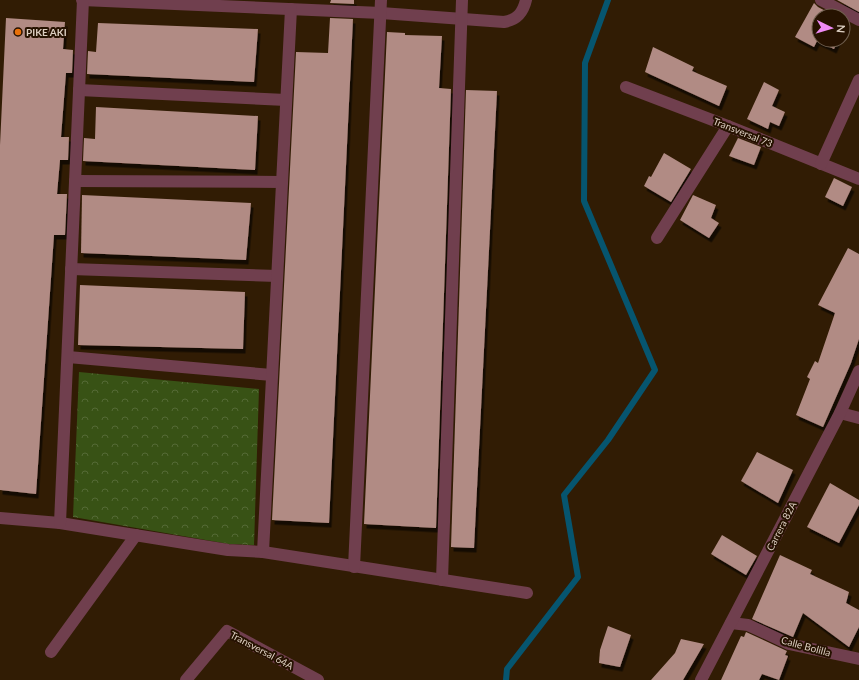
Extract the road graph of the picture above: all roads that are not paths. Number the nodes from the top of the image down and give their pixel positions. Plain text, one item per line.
1 (82, 0) edge
2 (381, 0) edge
3 (462, 0) edge
4 (526, 0) edge
5 (821, 0) edge
6 (291, 9) junction
7 (381, 13) junction
8 (461, 20) junction
9 (859, 20) edge
10 (859, 80) edge
11 (626, 87) dead end
12 (79, 90) junction
13 (286, 100) junction
14 (728, 126) junction
15 (821, 164) junction
16 (859, 179) edge
17 (75, 181) junction
18 (282, 182) junction
19 (657, 238) dead end
20 (71, 269) junction
21 (277, 276) junction
22 (68, 357) junction
23 (859, 371) edge
24 (272, 375) junction
25 (840, 413) junction
26 (859, 418) edge
27 (0, 518) edge
28 (60, 523) junction
29 (136, 535) junction
30 (262, 552) junction
31 (354, 567) junction
32 (442, 580) junction
33 (527, 593) dead end
34 (731, 623) junction
35 (51, 652) dead end
36 (859, 659) edge
37 (186, 680) edge
38 (318, 680) edge
39 (702, 680) edge

1 - 6 street
1 - 12 street
2 - 7 street
3 - 8 street
4 - 8 street
5 - 9 street
6 - 7 street
6 - 13 street
7 - 8 street
7 - 31 street
8 - 32 street
10 - 15 street
11 - 14 street, Transversal 73
12 - 13 street
12 - 17 street
13 - 18 street
14 - 15 street, Transversal 73
14 - 19 street
15 - 16 street, Transversal 73
17 - 18 street
17 - 20 street
18 - 21 street
20 - 21 street
20 - 22 street
21 - 24 street
22 - 24 street
22 - 28 street
23 - 25 street, Carrera 82A
24 - 30 street
25 - 26 street
25 - 34 street, Carrera 82A
27 - 28 street
28 - 29 street
29 - 30 street
29 - 35 street
30 - 31 street
31 - 32 street
32 - 33 street
34 - 36 street, Calle Bolilla
34 - 39 street, Carrera 82A
37 - 38 street, Transversal 64A

